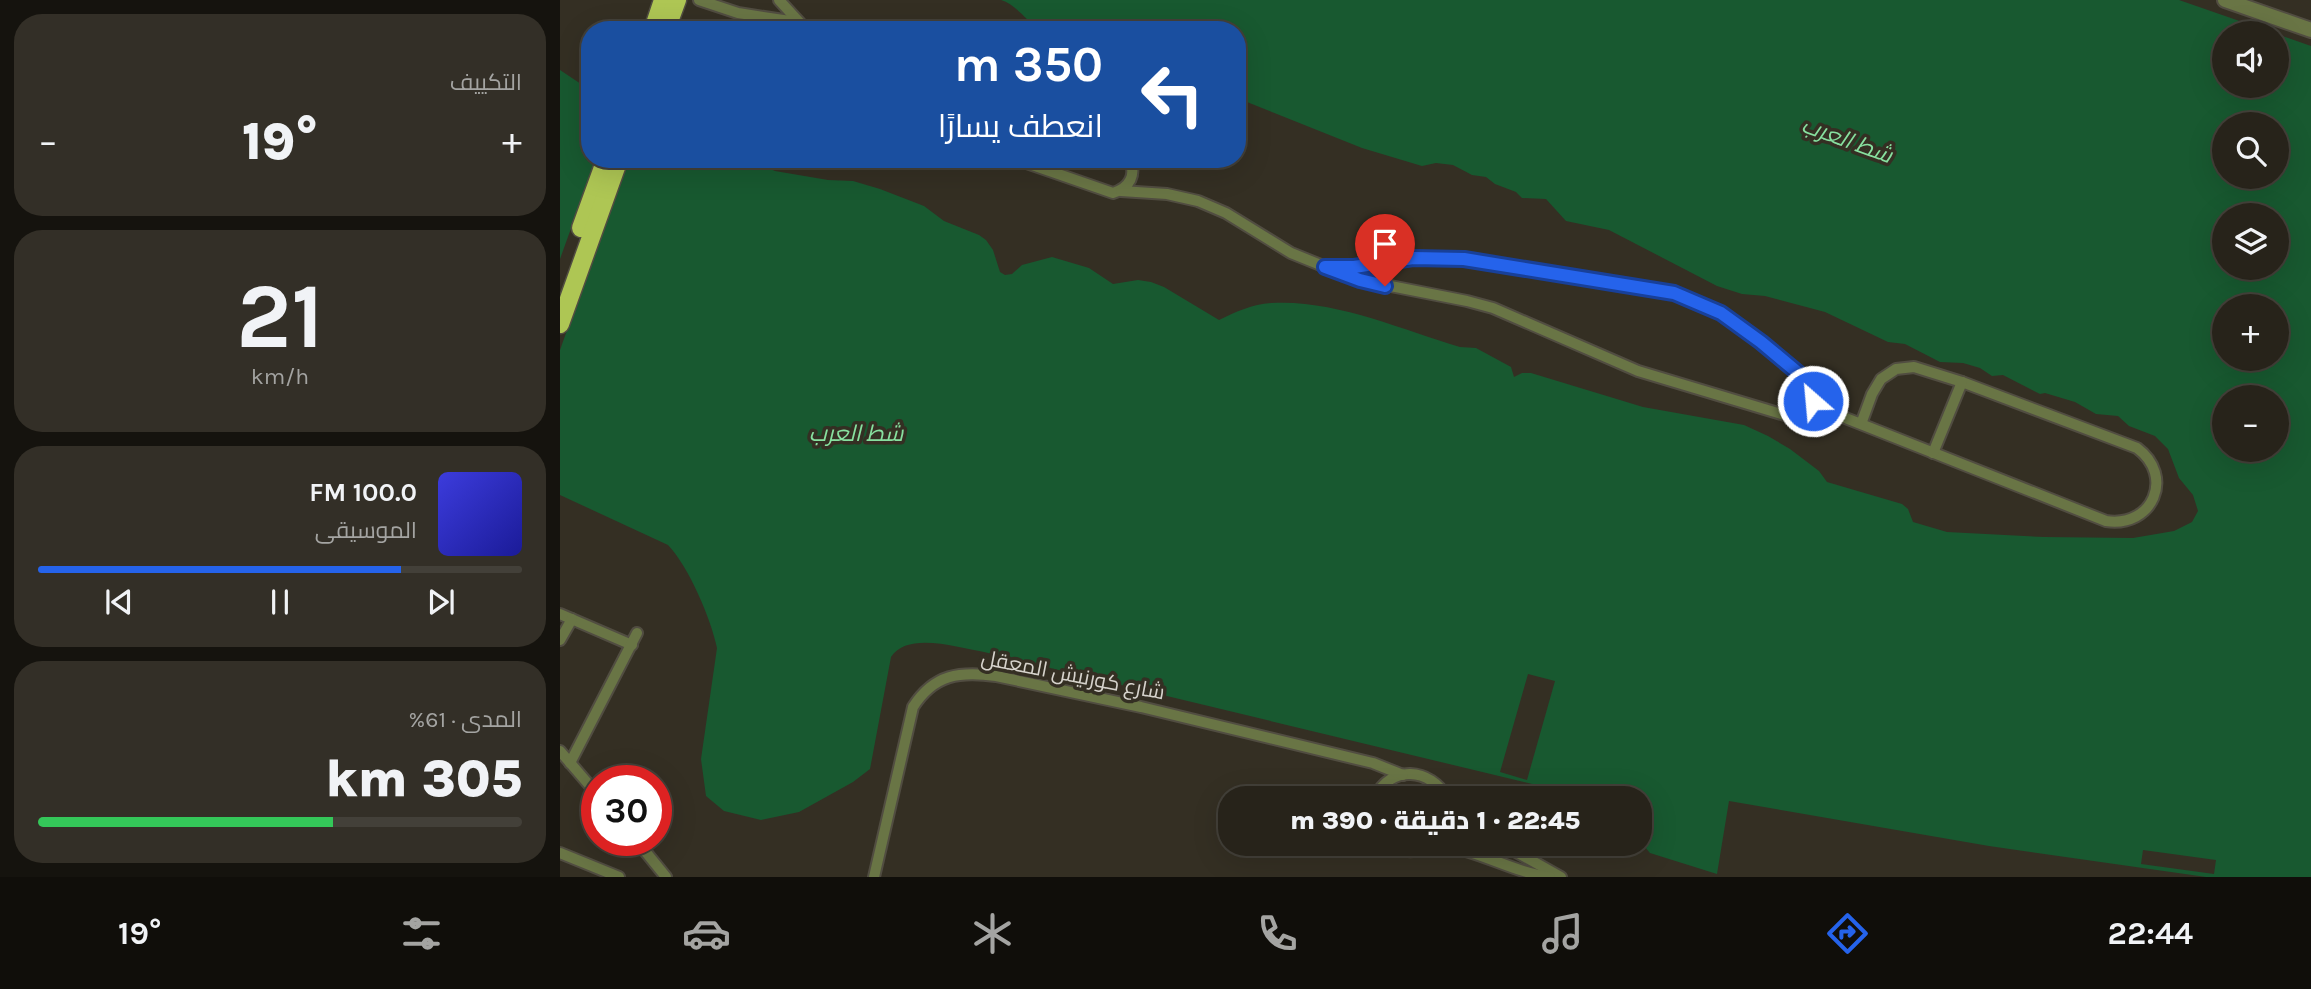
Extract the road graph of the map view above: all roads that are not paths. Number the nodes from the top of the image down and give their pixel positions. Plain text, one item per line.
1 (663, 0) edge
2 (677, 0) edge
3 (699, 0) edge
4 (779, 0) edge
5 (2225, 0) edge
6 (664, 21) edge
7 (668, 21) edge
8 (788, 21) edge
9 (798, 21) edge
10 (2311, 30) edge
11 (603, 168) edge
12 (616, 168) edge
13 (1040, 168) edge
14 (1132, 168) edge
15 (1121, 191) junction
16 (1325, 267) junction
17 (560, 288) edge
18 (560, 324) edge
19 (1809, 382) junction
20 (1962, 382) junction
21 (1827, 400) junction
22 (1812, 403) junction
23 (1796, 416) junction
24 (1820, 416) junction
25 (1843, 417) junction
26 (1861, 424) junction
27 (1933, 453) junction
28 (560, 614) edge
29 (572, 619) junction
30 (637, 633) dead end
31 (560, 640) edge
32 (632, 645) junction
33 (560, 751) edge
34 (570, 763) junction
35 (1403, 775) junction
36 (581, 776) edge
37 (1383, 786) edge
38 (1438, 786) edge
39 (560, 853) edge
40 (649, 856) edge
41 (1478, 856) edge
42 (1523, 856) edge
43 (608, 874) edge
44 (619, 877) edge
45 (666, 877) edge
46 (874, 877) edge
47 (1550, 877) edge
48 (1561, 877) edge

1 - 6 highway
2 - 7 highway
3 - 8 street
4 - 9 street
5 - 10 street
11 - 17 highway
12 - 18 highway
13 - 15 street
14 - 15 street
15 - 16 street
16 - 19 street
16 - 23 street
19 - 21 street
19 - 22 street
20 - 26 street
20 - 27 street
20 - 27 street
21 - 22 street
21 - 24 street
21 - 25 street
22 - 23 street
22 - 24 street
23 - 24 street
24 - 25 street
25 - 26 street
26 - 27 street
28 - 29 street
29 - 31 street
29 - 32 street
30 - 32 street
32 - 34 street
33 - 34 street
34 - 36 street
35 - 37 street
35 - 38 street, شارع كورنيش المعقل
35 - 46 street, شارع كورنيش المعقل
39 - 43 street
40 - 45 street
41 - 47 street
42 - 48 street
43 - 44 street

